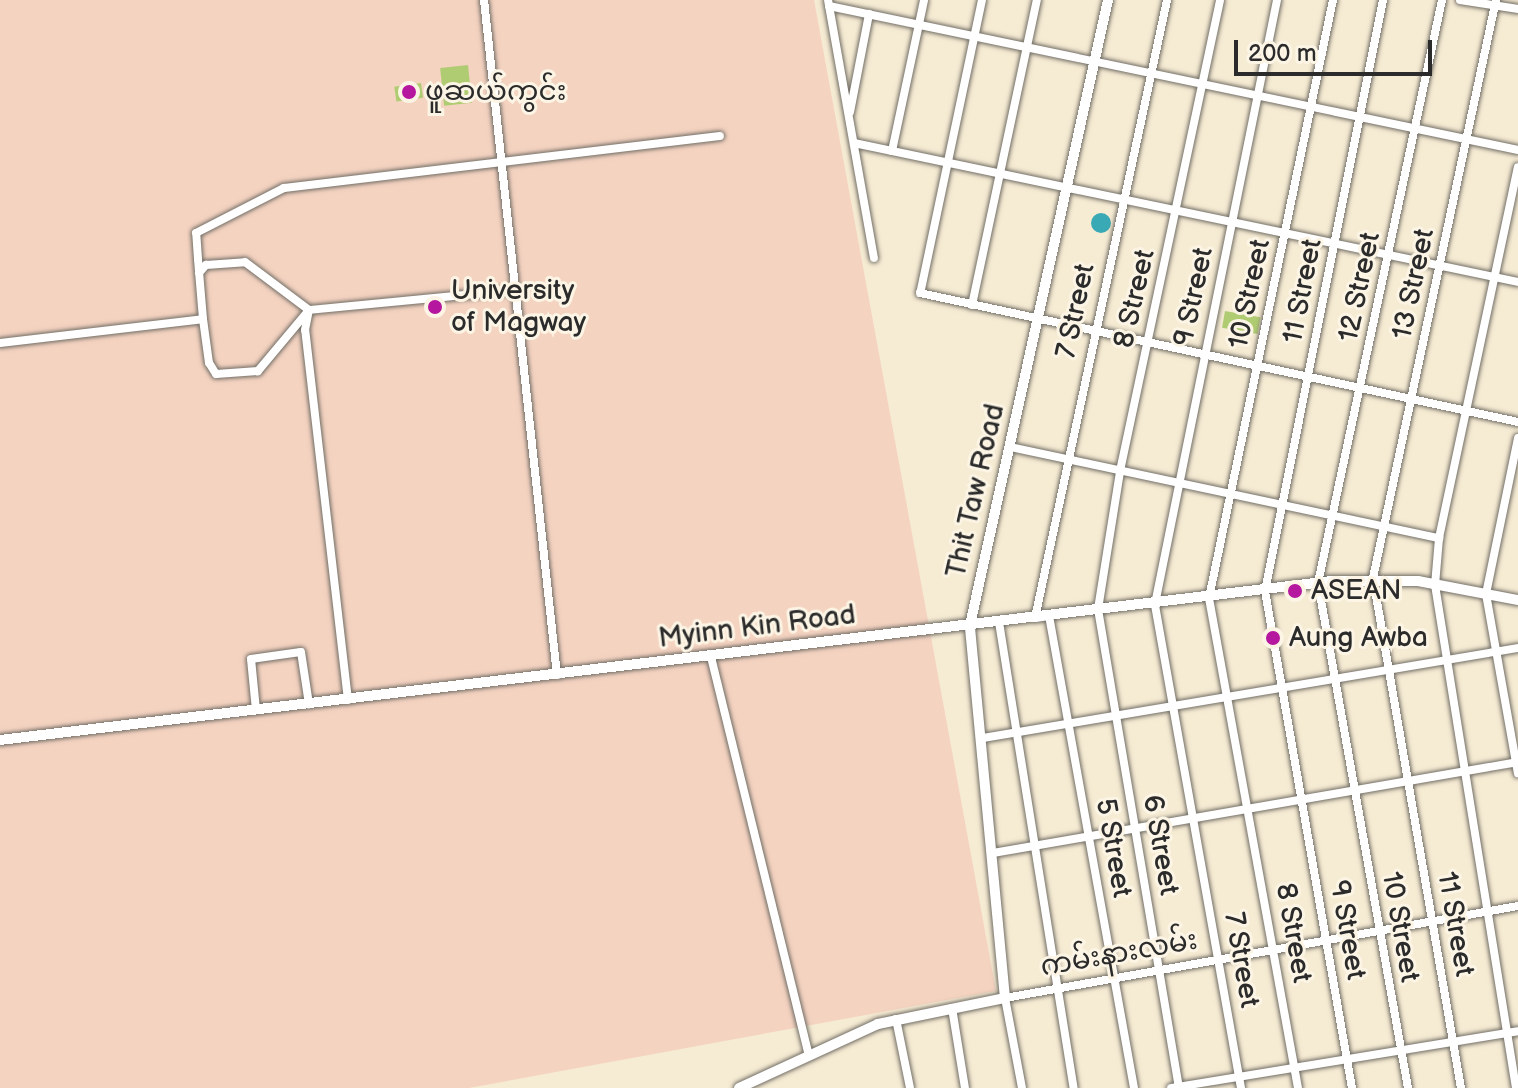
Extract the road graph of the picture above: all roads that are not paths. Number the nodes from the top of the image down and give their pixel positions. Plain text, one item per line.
1 (484, 0) edge
2 (924, 0) edge
3 (982, 0) edge
4 (1037, 0) edge
5 (1108, 0) edge
6 (1167, 0) edge
7 (1220, 0) edge
8 (1277, 0) edge
9 (1333, 0) edge
10 (1383, 0) edge
11 (1442, 0) edge
12 (1460, 0) edge
13 (828, 3) edge
14 (1496, 3) edge
15 (1518, 9) edge
16 (869, 14) junction
17 (919, 24) junction
18 (975, 36) junction
19 (1028, 46) junction
20 (1095, 60) junction
21 (1151, 72) junction
22 (1203, 85) junction
23 (1257, 97) junction
24 (1311, 108) junction
25 (849, 117) junction
26 (1360, 118) junction
27 (1416, 129) junction
28 (720, 136) dead end
29 (1467, 140) junction
30 (854, 143) junction
31 (1518, 150) edge
32 (892, 151) junction
33 (501, 161) junction
34 (948, 163) junction
35 (1518, 167) edge
36 (1000, 174) junction
37 (1067, 188) junction
38 (1122, 199) junction
39 (1178, 212) junction
40 (1232, 222) junction
41 (1285, 233) junction
42 (1335, 244) junction
43 (1389, 255) junction
44 (874, 258) dead end
45 (1440, 265) junction
46 (199, 273) junction
47 (1495, 277) junction
48 (1518, 282) edge
49 (515, 290) junction
50 (972, 305) junction
51 (309, 310) junction
52 (203, 319) junction
53 (1039, 319) junction
54 (1095, 332) junction
55 (0, 343) edge
56 (1147, 344) junction
57 (1204, 355) junction
58 (1257, 367) junction
59 (1308, 378) junction
60 (1360, 389) junction
61 (1412, 399) junction
62 (1466, 411) junction
63 (1518, 422) edge
64 (1518, 438) edge
65 (1010, 447) junction
66 (1068, 459) junction
67 (1120, 471) junction
68 (1176, 482) junction
69 (1231, 494) junction
70 (1283, 505) junction
71 (1333, 516) junction
72 (1384, 526) junction
73 (1439, 538) junction
74 (1373, 578) junction
75 (1318, 583) junction
76 (1435, 585) junction
77 (1265, 591) junction
78 (1486, 594) junction
79 (1209, 598) junction
80 (1518, 600) edge
81 (1155, 604) junction
82 (1098, 609) junction
83 (1049, 616) junction
84 (1035, 618) junction
85 (999, 622) junction
86 (970, 625) junction
87 (1518, 648) edge
88 (1496, 651) junction
89 (711, 657) junction
90 (1445, 659) junction
91 (1386, 672) junction
92 (557, 675) junction
93 (1335, 679) junction
94 (1282, 688) junction
95 (1227, 697) junction
96 (348, 700) junction
97 (309, 704) junction
98 (1173, 706) junction
99 (256, 710) junction
100 (1116, 714) junction
101 (1068, 724) junction
102 (1017, 732) junction
103 (983, 738) junction
104 (0, 740) edge
105 (1517, 762) edge
106 (1462, 772) junction
107 (1518, 773) edge
108 (1408, 781) junction
109 (1355, 790) junction
110 (1301, 800) junction
111 (1248, 809) junction
112 (1193, 818) junction
113 (1135, 827) junction
114 (1089, 836) junction
115 (1035, 846) junction
116 (993, 853) junction
117 (1518, 906) edge
118 (1485, 908) junction
119 (1433, 923) junction
120 (1377, 933) junction
121 (1326, 942) junction
122 (1274, 951) junction
123 (1219, 961) junction
124 (1159, 970) junction
125 (1114, 980) junction
126 (1058, 989) junction
127 (1005, 998) junction
128 (952, 1008) junction
129 (896, 1019) junction
130 (1518, 1031) edge
131 (1507, 1033) junction
132 (1453, 1042) junction
133 (1402, 1051) junction
134 (809, 1056) junction
135 (1347, 1061) junction
136 (1296, 1069) junction
137 (1241, 1083) edge
138 (1177, 1087) edge
139 (739, 1088) edge
140 (910, 1088) edge
141 (965, 1088) edge
142 (1022, 1088) edge
143 (1074, 1088) edge
144 (1134, 1088) edge
145 (1298, 1088) edge
146 (1352, 1088) edge
147 (1408, 1088) edge
148 (1461, 1088) edge
149 (1516, 1088) edge

1 - 33 street
2 - 17 street
3 - 18 street
4 - 19 street
5 - 20 street, Thit Taw Road
6 - 21 street, 7 Street
7 - 22 street, 8 Street
8 - 23 street, 9 Street
9 - 24 street, 10 Street
10 - 26 street, 11 Street
11 - 27 street, 12 Street
12 - 14 street
13 - 16 street
13 - 25 street
14 - 15 street
14 - 29 street, 13 Street
16 - 17 street
16 - 25 street
17 - 18 street
17 - 32 street
18 - 19 street
18 - 34 street
19 - 20 street
19 - 36 street
20 - 21 street
20 - 37 street, Thit Taw Road
21 - 22 street
21 - 38 street, 7 Street
22 - 23 street
22 - 39 street, 8 Street
23 - 24 street
23 - 40 street, 9 Street
24 - 26 street
24 - 41 street, 10 Street
25 - 30 street
26 - 27 street
26 - 42 street, 11 Street
27 - 29 street
27 - 43 street, 12 Street
28 - 33 street
29 - 31 street
29 - 45 street, 13 Street
30 - 32 street
30 - 44 street
32 - 34 street
33 - 46 street
33 - 49 street
34 - 36 street
34 - 50 street
35 - 47 street
36 - 37 street
36 - 50 street
37 - 38 street
37 - 53 street, Thit Taw Road
38 - 39 street
38 - 54 street, 7 Street
39 - 40 street
39 - 56 street, 8 Street
40 - 41 street
40 - 57 street, 9 Street
41 - 42 street
41 - 58 street, 10 Street
42 - 43 street
42 - 59 street, 11 Street
43 - 45 street
43 - 60 street, 12 Street
45 - 47 street
45 - 61 street, 13 Street
46 - 51 street
46 - 52 street
47 - 48 street
47 - 62 street
49 - 51 street
49 - 92 street
50 - 53 street
51 - 52 street
51 - 96 street
52 - 55 street
53 - 54 street
53 - 65 street, Thit Taw Road
54 - 56 street
54 - 66 street, 7 Street
56 - 57 street
56 - 67 street, 8 Street
57 - 58 street
57 - 68 street, 9 Street
58 - 59 street
58 - 69 street, 10 Street
59 - 60 street
59 - 70 street, 11 Street
60 - 61 street
60 - 71 street, 12 Street
61 - 62 street
61 - 72 street, 13 Street
62 - 63 street
62 - 73 street
64 - 78 street
65 - 66 street
65 - 86 street, Thit Taw Road
66 - 67 street
66 - 84 street, 7 Street
67 - 68 street
67 - 82 street, 8 Street
68 - 69 street
68 - 81 street, 9 Street
69 - 70 street
69 - 79 street, 10 Street
70 - 71 street
70 - 77 street, 11 Street
71 - 72 street
71 - 75 street, 12 Street
72 - 73 street
72 - 74 street, 13 Street
73 - 76 street
74 - 75 street
74 - 76 street
74 - 91 street, 11 Street
75 - 77 street
75 - 93 street, 10 Street
76 - 78 street
76 - 90 street
77 - 79 street
77 - 94 street, 9 Street
78 - 80 street
78 - 88 street
79 - 81 street
79 - 95 street, 8 Street
81 - 82 street
81 - 98 street, 7 Street
82 - 83 street
82 - 100 street, 6 Street
83 - 84 street
83 - 101 street, 5 Street
84 - 85 street, Myinn Kin Road
85 - 86 street, Myinn Kin Road
85 - 102 street
86 - 89 street, Myinn Kin Road
86 - 103 street, Thit Taw Road
87 - 88 street
88 - 90 street
88 - 105 street
89 - 92 street, Myinn Kin Road
89 - 134 street
90 - 91 street
90 - 106 street
91 - 93 street
91 - 108 street, 11 Street
92 - 96 street, Myinn Kin Road
93 - 94 street
93 - 109 street, 10 Street
94 - 95 street
94 - 110 street, 9 Street
95 - 98 street
95 - 111 street, 8 Street
96 - 97 street, Myinn Kin Road
97 - 99 street, Myinn Kin Road
97 - 99 street
98 - 100 street
98 - 112 street, 7 Street
99 - 104 street, Myinn Kin Road
100 - 101 street
100 - 113 street, 6 Street
101 - 102 street
101 - 114 street, 5 Street
102 - 103 street
102 - 115 street
103 - 116 street, Thit Taw Road
105 - 106 street
105 - 107 street
106 - 108 street
106 - 118 street
108 - 109 street
108 - 119 street, 11 Street
109 - 110 street
109 - 120 street, 10 Street
110 - 111 street
110 - 121 street, 9 Street
111 - 112 street
111 - 122 street, 8 Street
112 - 113 street
112 - 123 street, 7 Street
113 - 114 street
113 - 124 street, 6 Street
114 - 115 street
114 - 125 street, 5 Street
115 - 116 street
115 - 126 street
116 - 127 street, Thit Taw Road
117 - 118 street, ကမ်းနားလမ်း
118 - 119 street, ကမ်းနားလမ်း
118 - 131 street
119 - 120 street, ကမ်းနားလမ်း
119 - 132 street, 11 Street
120 - 121 street, ကမ်းနားလမ်း
120 - 133 street, 10 Street
121 - 122 street, ကမ်းနားလမ်း
121 - 135 street, 9 Street
122 - 123 street, ကမ်းနားလမ်း
122 - 136 street, 8 Street
123 - 124 street, ကမ်းနားလမ်း
123 - 137 street, 7 Street
124 - 125 street, ကမ်းနားလမ်း
124 - 138 street, 6 Street
125 - 126 street, ကမ်းနားလမ်း
125 - 144 street, 5 Street
126 - 127 street, ကမ်းနားလမ်း
126 - 143 street
127 - 128 street, ကမ်းနားလမ်း
127 - 142 street
128 - 129 street, ကမ်းနားလမ်း
128 - 141 street
129 - 134 street, ကမ်းနားလမ်း
129 - 140 street
130 - 131 street
131 - 132 street
131 - 149 street
132 - 133 street
132 - 148 street, 11 Street
133 - 135 street
133 - 147 street, 10 Street
134 - 139 street, ကမ်းနားလမ်း
135 - 136 street
135 - 146 street, 9 Street
136 - 137 street
136 - 145 street, 8 Street
137 - 138 street

